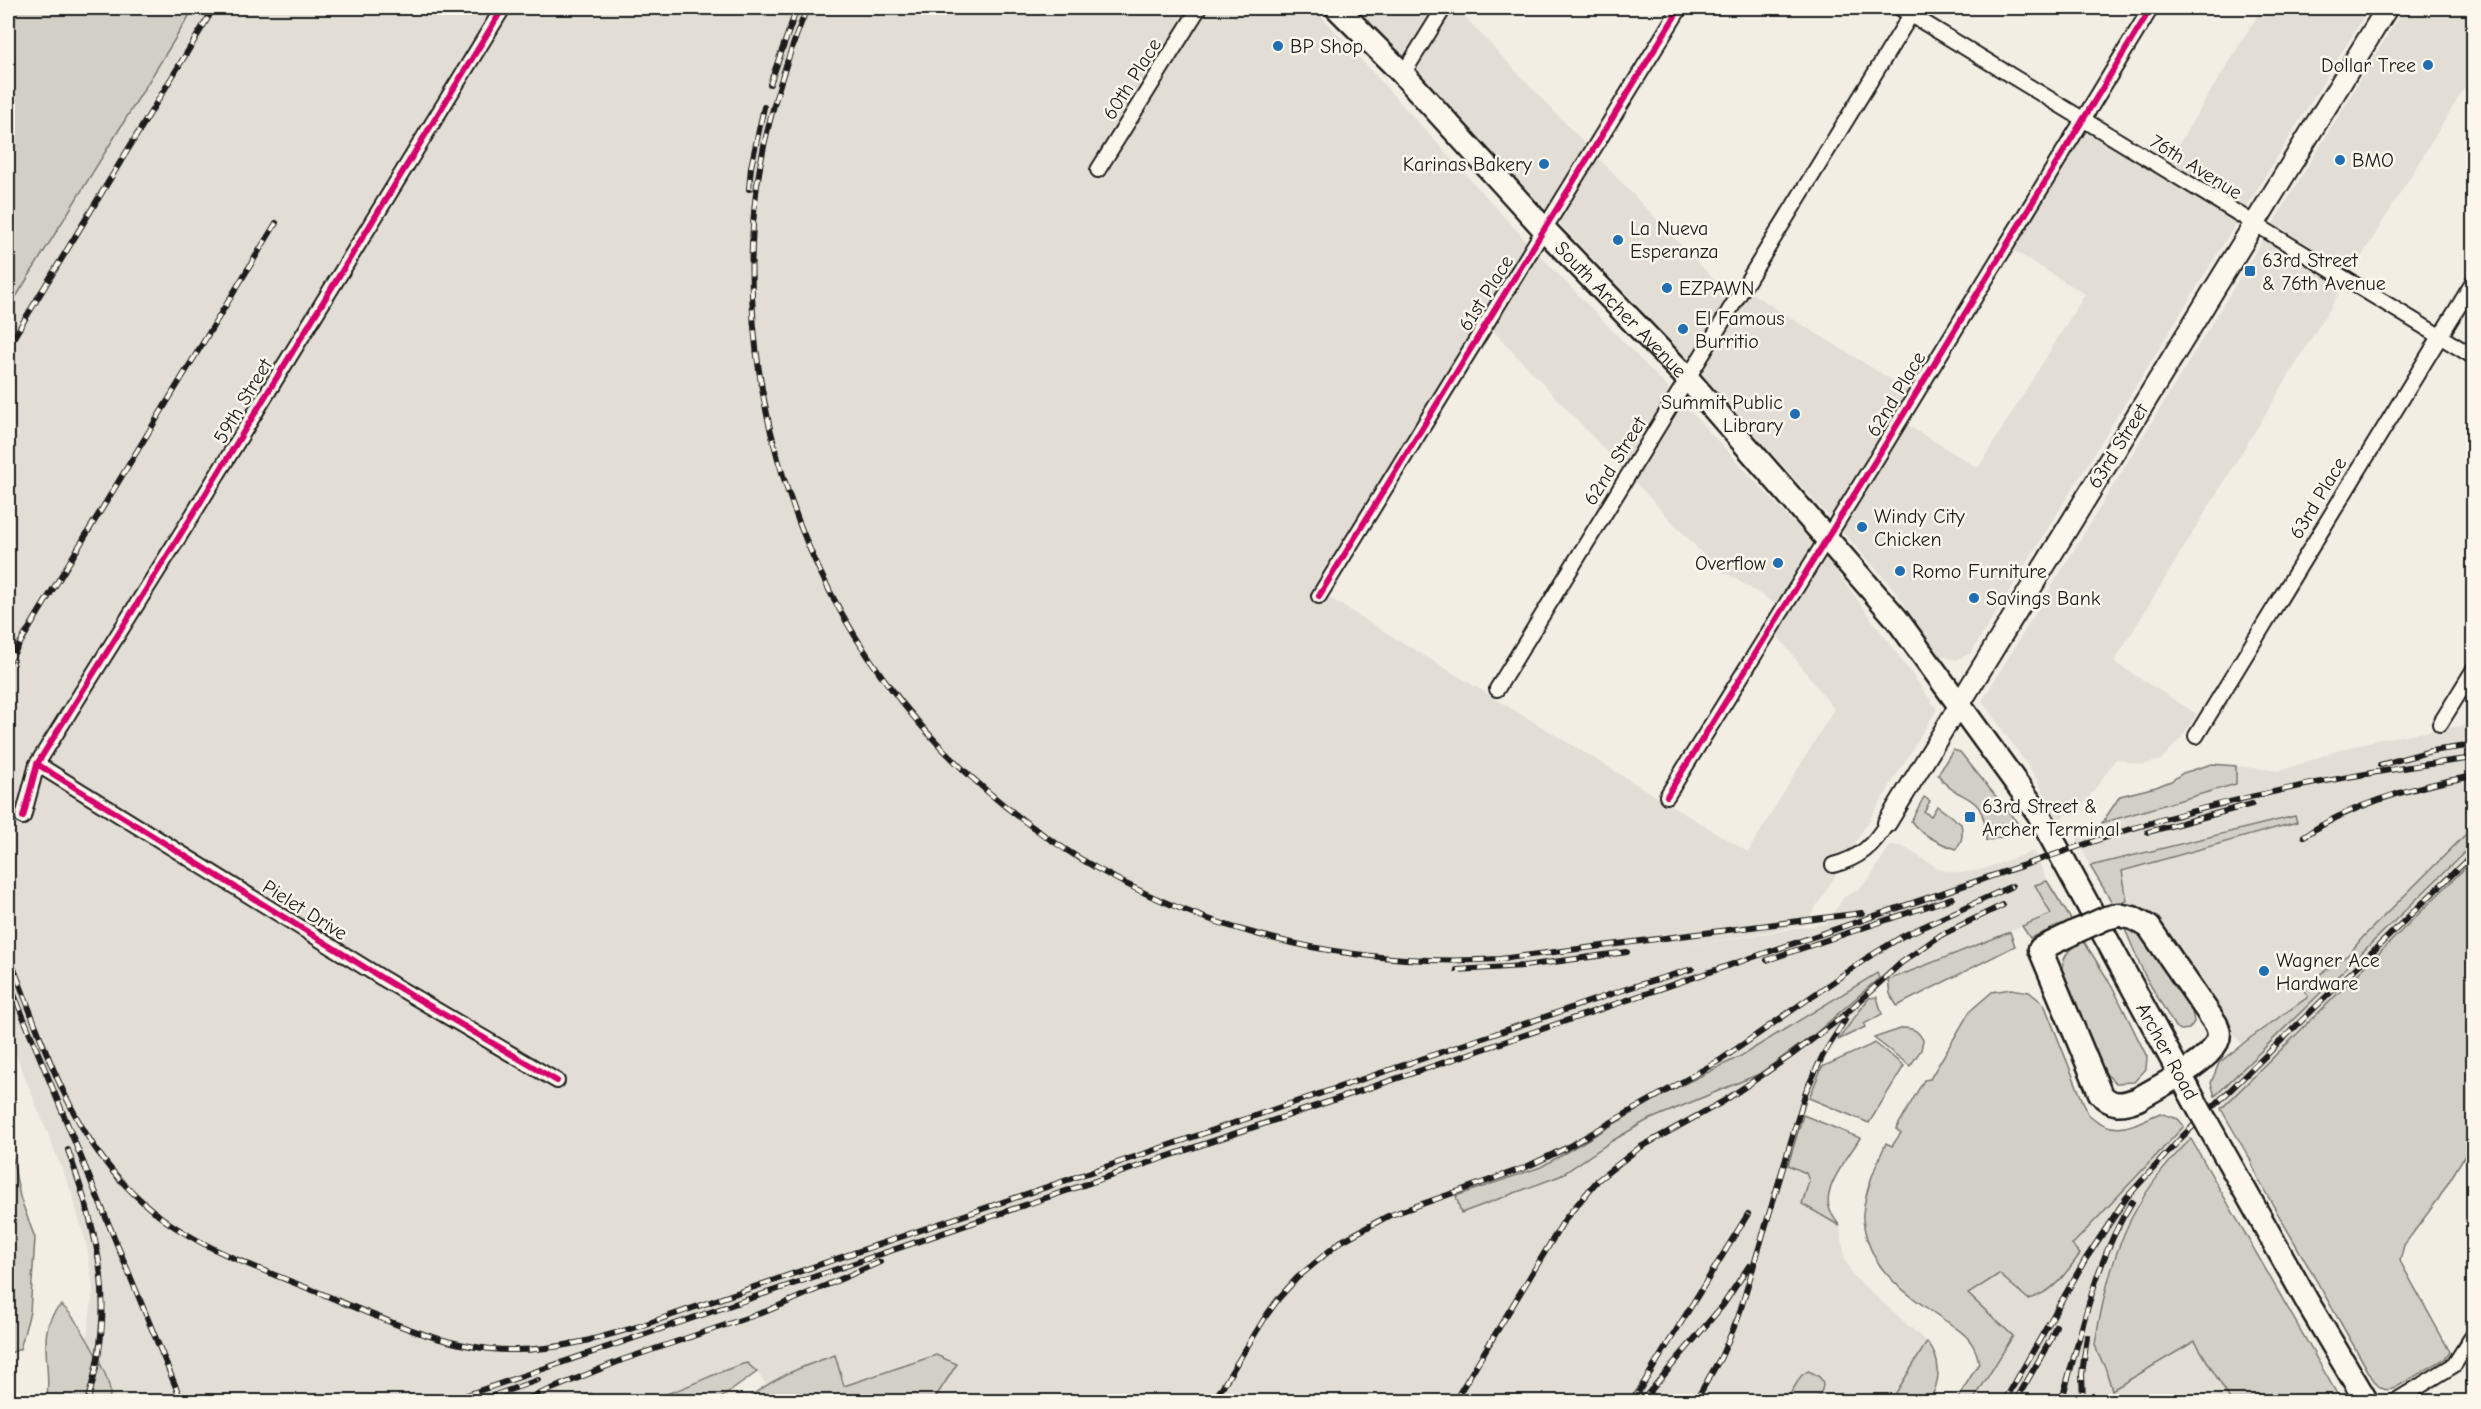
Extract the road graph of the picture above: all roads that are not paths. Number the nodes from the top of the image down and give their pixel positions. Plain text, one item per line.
1 (503, 8) edge
2 (1199, 8) edge
3 (1337, 8) edge
4 (1444, 8) edge
5 (1680, 8) edge
6 (2151, 8) edge
7 (2386, 8) edge
8 (1909, 10) edge
9 (1403, 74) junction
10 (2082, 119) junction
11 (1098, 170) dead end
12 (2253, 225) junction
13 (1545, 230) junction
14 (2474, 281) edge
15 (2439, 337) junction
16 (2474, 357) edge
17 (1688, 379) junction
18 (1828, 537) junction
19 (1319, 596) dead end
20 (2474, 669) edge
21 (1497, 689) dead end
22 (1959, 705) junction
23 (2440, 724) dead end
24 (2196, 736) dead end
25 (37, 764) junction
26 (1667, 796) dead end
27 (23, 817) dead end
28 (1887, 823) joint
29 (1833, 865) dead end
30 (2181, 1073) junction
31 (557, 1081) dead end
32 (2474, 1334) edge
33 (2367, 1401) edge
34 (2394, 1401) edge

1 - 25 street, 59th Street
2 - 11 street, 60th Place
3 - 9 main road, South Archer Avenue
4 - 9 street
5 - 13 street, 61st Place
6 - 10 street, 62nd Place
7 - 12 main road, 63rd Street
8 - 10 street, 76th Avenue
8 - 17 street, 62nd Street
9 - 13 main road, South Archer Avenue
10 - 12 street, 76th Avenue
10 - 18 street, 62nd Place
12 - 15 street, 76th Avenue
12 - 22 main road, 63rd Street
13 - 17 main road, South Archer Avenue
13 - 19 street, 61st Place
14 - 15 street, 63rd Place
15 - 16 street, 76th Avenue
15 - 24 street, 63rd Place
17 - 18 main road, South Archer Avenue
17 - 21 street, 62nd Street
18 - 22 main road, South Archer Avenue
18 - 26 street, 62nd Place
20 - 23 street
22 - 28 street, 63rd Street
22 - 30 main road, Archer Road
25 - 27 street, 59th Street
25 - 31 street, Pielet Drive
28 - 29 street, 63rd Street
30 - 30 main road, bridge
30 - 33 main road, Archer Road
32 - 34 street

